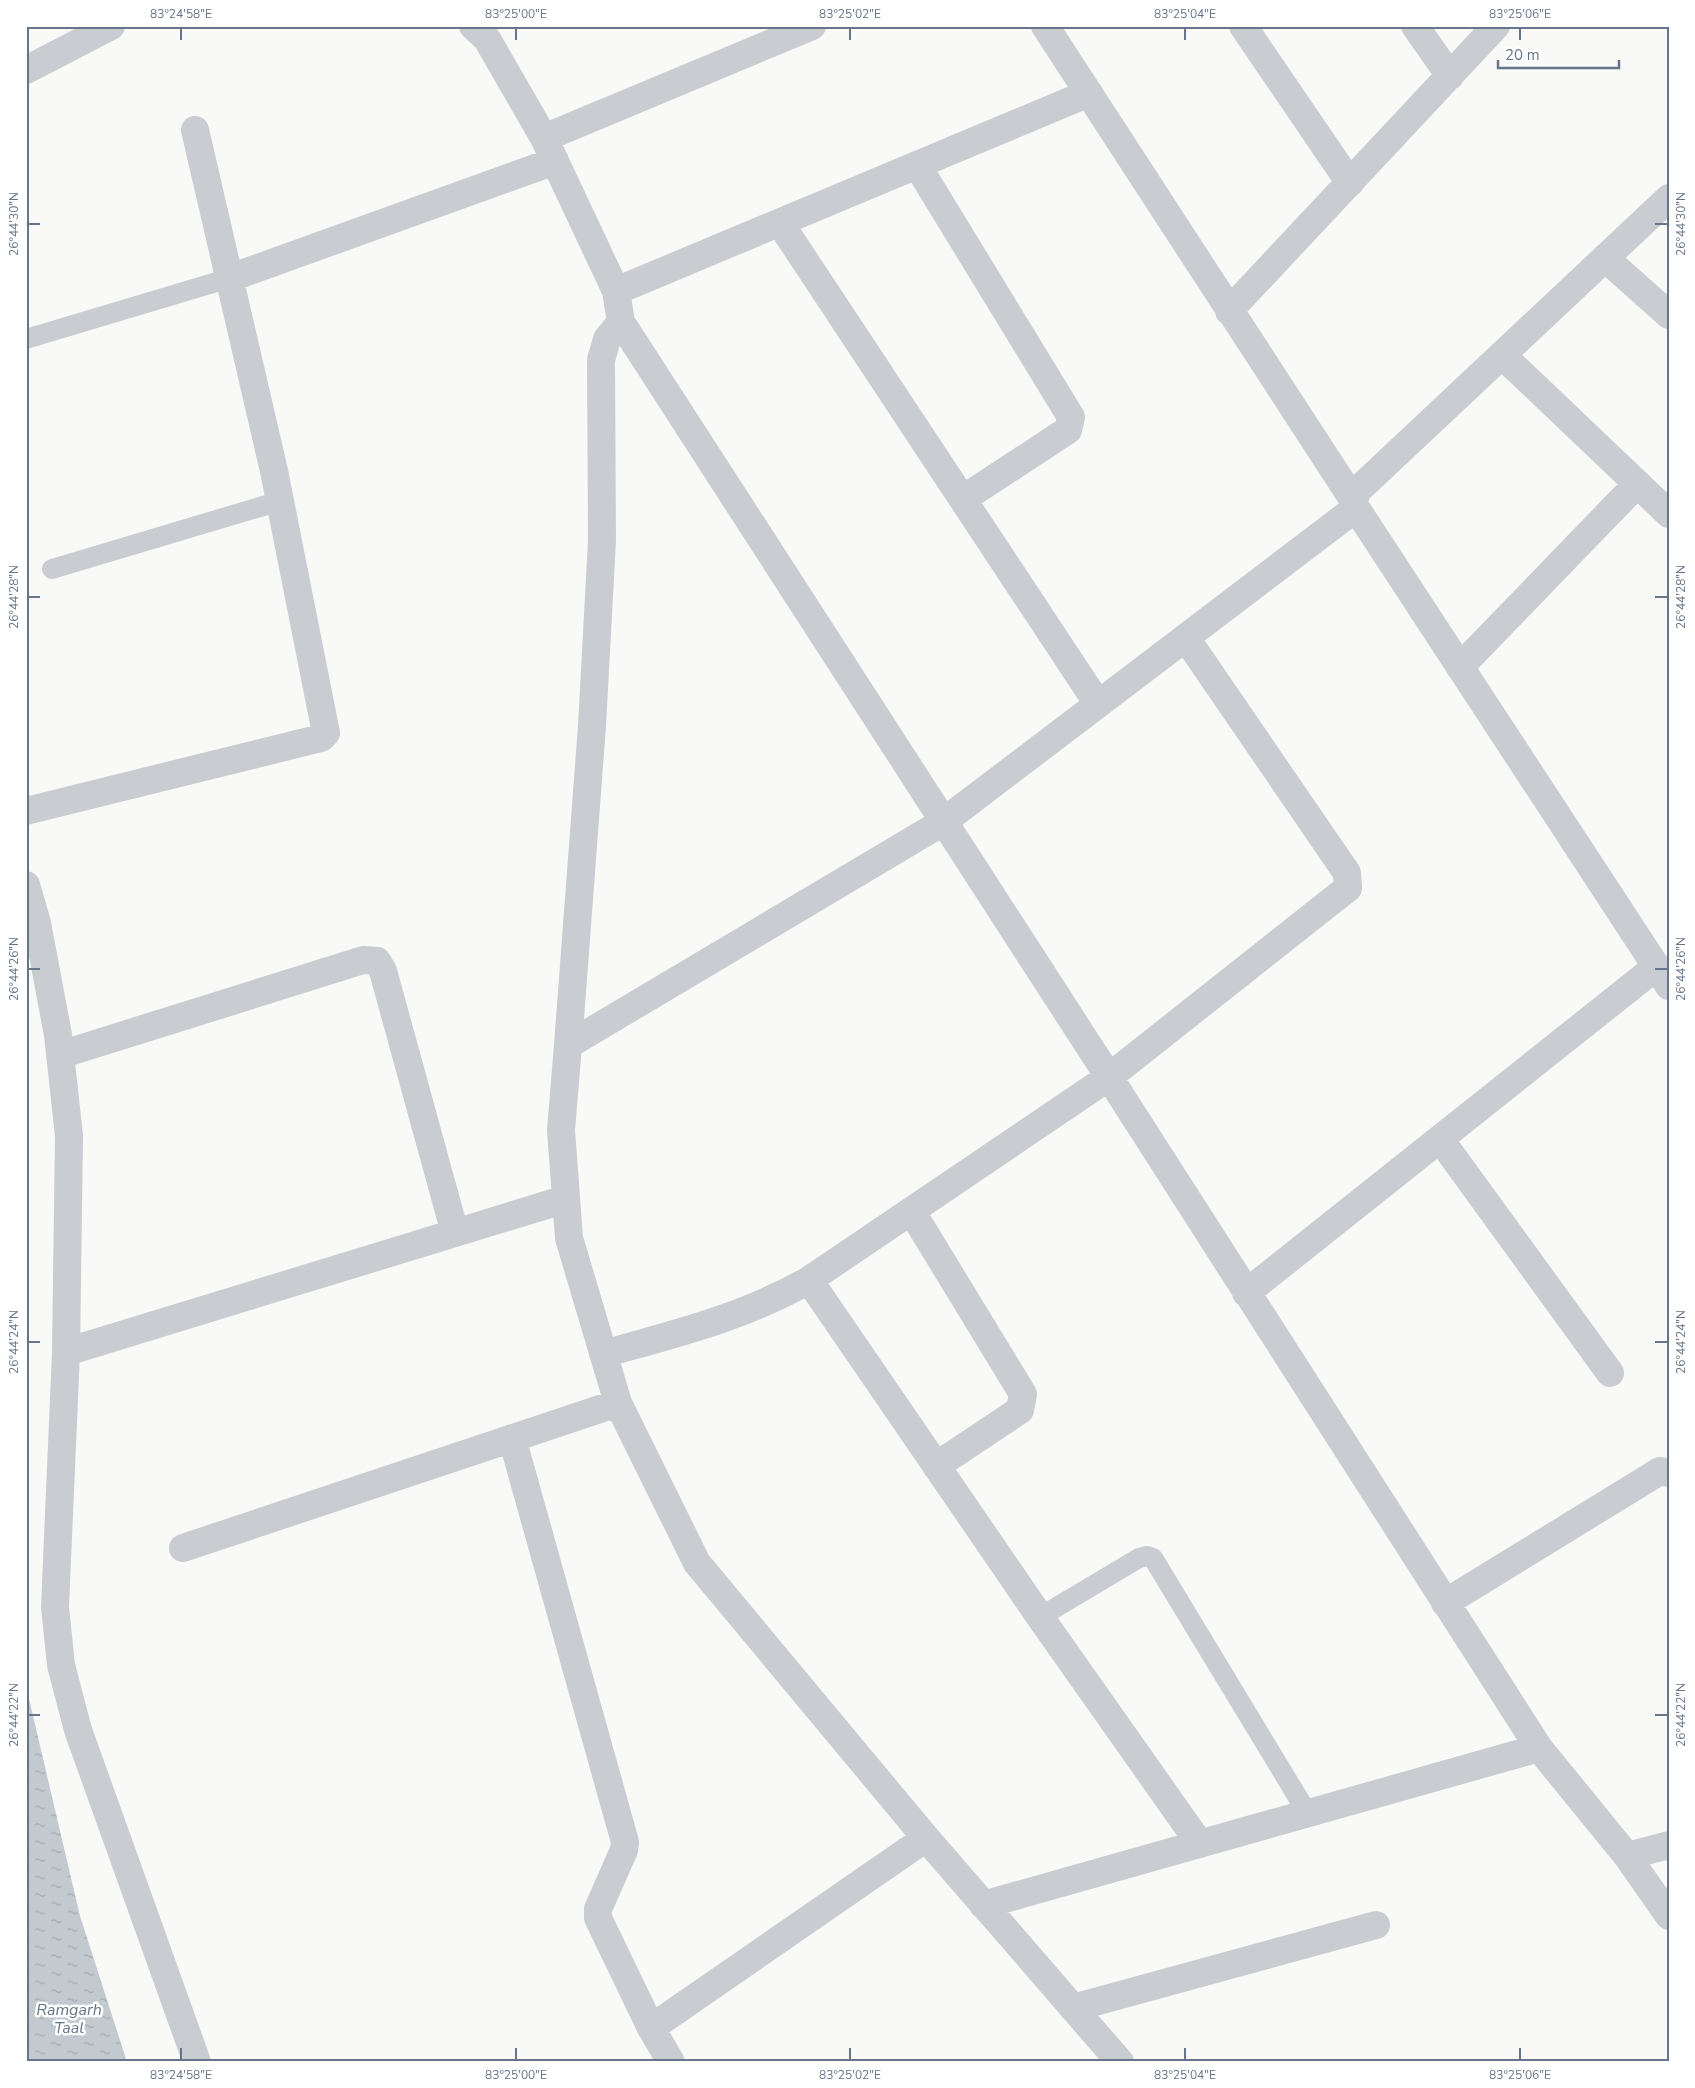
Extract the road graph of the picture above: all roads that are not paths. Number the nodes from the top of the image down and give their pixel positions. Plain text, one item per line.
1 (111, 26) edge
2 (473, 26) edge
3 (812, 26) edge
4 (1045, 26) edge
5 (1243, 26) edge
6 (1415, 26) edge
7 (1496, 26) edge
8 (26, 70) edge
9 (1450, 76) junction
10 (1089, 93) junction
11 (195, 130) dead end
12 (550, 150) junction
13 (917, 165) junction
14 (1350, 183) junction
15 (1669, 198) edge
16 (780, 223) junction
17 (1605, 258) junction
18 (230, 278) junction
19 (616, 291) junction
20 (1229, 312) junction
21 (1669, 315) edge
22 (621, 322) junction
23 (26, 339) edge
24 (1502, 355) junction
25 (1637, 484) junction
26 (963, 499) junction
27 (280, 501) junction
28 (1355, 504) junction
29 (1669, 514) edge
30 (52, 568) dead end
31 (1186, 638) junction
32 (1460, 667) junction
33 (1098, 704) junction
34 (26, 811) edge
35 (943, 822) junction
36 (26, 884) edge
37 (1662, 976) edge
38 (568, 1045) junction
39 (60, 1055) junction
40 (1109, 1077) junction
41 (1440, 1139) junction
42 (566, 1199) junction
43 (912, 1212) junction
44 (455, 1233) junction
45 (809, 1280) junction
46 (1246, 1293) junction
47 (66, 1352) junction
48 (603, 1354) junction
49 (1610, 1373) dead end
50 (618, 1403) junction
51 (512, 1438) junction
52 (936, 1466) junction
53 (1669, 1473) edge
54 (182, 1548) dead end
55 (1445, 1603) junction
56 (1040, 1617) junction
57 (1539, 1748) junction
58 (1308, 1814) junction
59 (926, 1838) junction
60 (1200, 1844) junction
61 (1669, 1845) edge
62 (1627, 1856) junction
63 (983, 1906) junction
64 (1669, 1916) edge
65 (1376, 1925) dead end
66 (1073, 2008) junction
67 (651, 2028) junction
68 (197, 2062) edge
69 (671, 2062) edge
70 (1120, 2062) edge

1 - 8 street
2 - 12 street
3 - 12 street
4 - 10 street
5 - 14 street
6 - 9 street
7 - 9 street
9 - 14 street
10 - 13 street
10 - 20 street
11 - 18 street
12 - 18 street
12 - 19 street
13 - 16 street
13 - 26 street
14 - 20 street
15 - 17 street
16 - 19 street
16 - 26 street
17 - 21 street
17 - 24 street
18 - 23 lane
18 - 27 street
19 - 22 street
20 - 28 street
22 - 35 street
22 - 38 street
24 - 25 street
24 - 28 street
25 - 29 street
25 - 32 street
26 - 33 street
27 - 30 lane
27 - 34 street
28 - 31 street
28 - 32 street
31 - 33 street
31 - 40 street
32 - 37 street
33 - 35 street
35 - 38 street
35 - 40 street
36 - 39 street
37 - 41 street
38 - 42 street
39 - 44 street
39 - 47 street
40 - 43 street
40 - 46 street
41 - 46 street
41 - 49 street
42 - 44 street
42 - 48 street
43 - 45 street
43 - 52 street
44 - 47 street
45 - 48 street
45 - 52 street
46 - 55 street
47 - 68 street
48 - 50 street
50 - 51 street
50 - 59 street
51 - 54 street
51 - 67 street
52 - 56 street
53 - 55 street
55 - 57 street
56 - 58 lane
56 - 60 street
57 - 58 street
57 - 62 street
58 - 60 street
59 - 63 street
59 - 67 street
60 - 63 street
61 - 62 street
62 - 64 street
63 - 66 street
65 - 66 street
66 - 70 street
67 - 69 street

